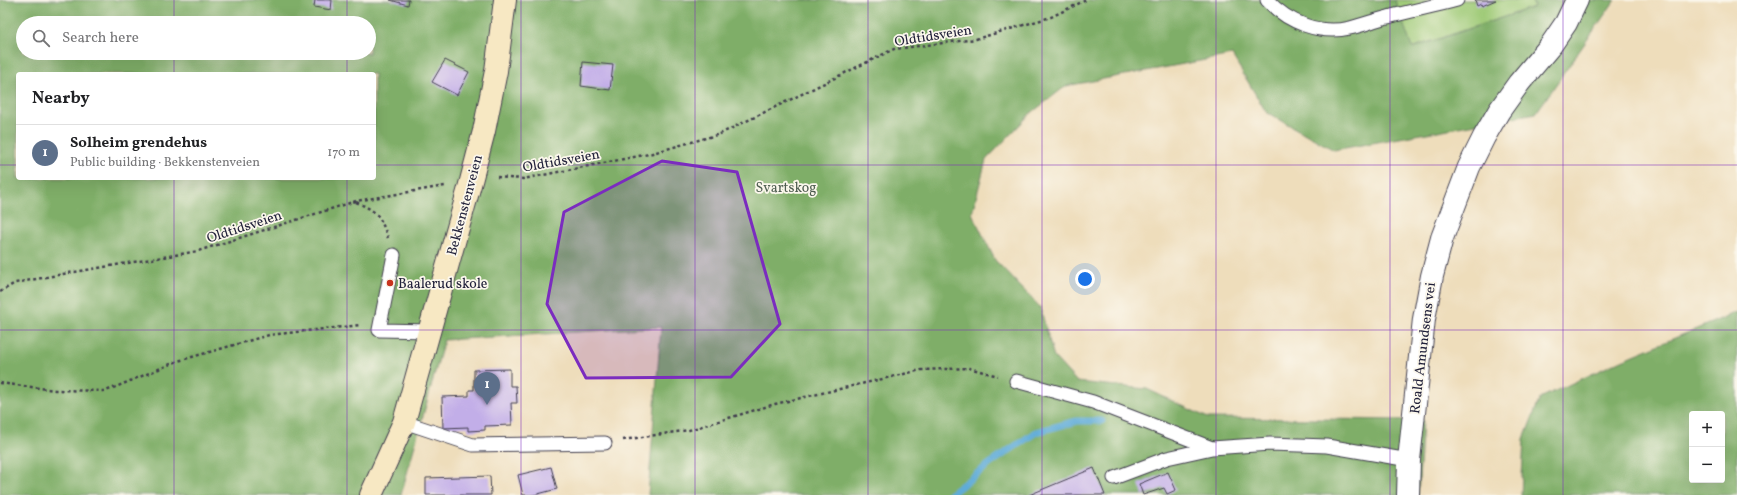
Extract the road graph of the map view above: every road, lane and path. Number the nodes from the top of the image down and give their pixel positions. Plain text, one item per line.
1 (505, 0) edge
2 (1086, 0) edge
3 (1267, 0) edge
4 (1457, 0) edge
5 (1577, 0) edge
6 (471, 181) junction
7 (356, 201) junction
8 (394, 255) joint
9 (0, 292) edge
10 (379, 330) junction
11 (430, 331) junction
12 (1016, 381) joint
13 (0, 383) edge
14 (404, 422) junction
15 (605, 443) joint
16 (1212, 448) junction
17 (1409, 460) junction
18 (1114, 478) dead end
19 (372, 495) edge
20 (1408, 495) edge

1 - 6 main road, Bekkenstenveien
2 - 6 path, Oldtidsveien
3 - 4 lane
5 - 17 street, Roald Amundsens vei
6 - 7 path, Oldtidsveien
6 - 11 main road, Bekkenstenveien
7 - 8 path
7 - 9 path, Oldtidsveien
8 - 10 lane
10 - 11 lane
10 - 13 path
11 - 14 main road, Bekkenstenveien
12 - 15 path
12 - 16 lane
14 - 15 lane
14 - 19 main road, Bekkenstenveien
16 - 17 lane
16 - 18 lane
17 - 20 street, Roald Amundsens vei

